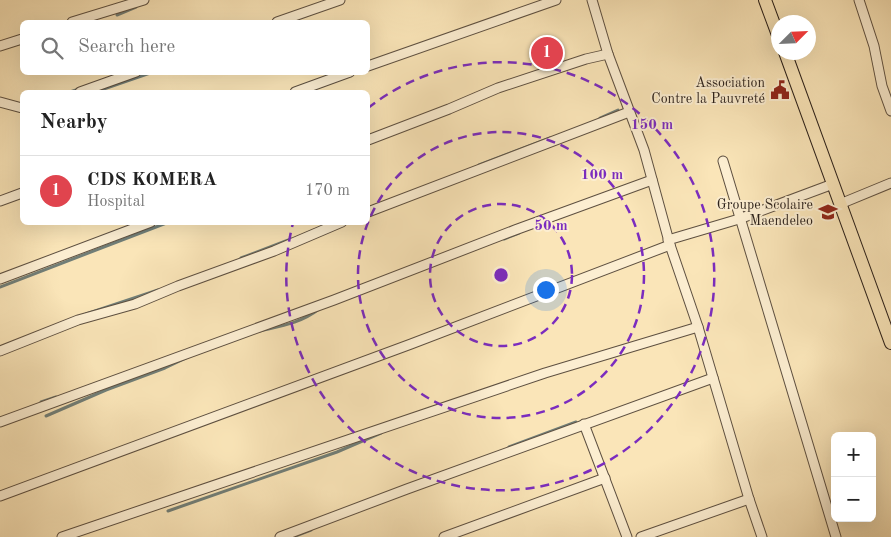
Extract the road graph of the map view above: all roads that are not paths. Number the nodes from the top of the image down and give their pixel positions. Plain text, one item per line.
1 (144, 0) edge
2 (340, 0) edge
3 (556, 0) edge
4 (592, 0) edge
5 (765, 0) edge
6 (859, 0) edge
7 (771, 16) edge
8 (79, 20) edge
9 (283, 20) edge
10 (20, 40) edge
11 (0, 46) edge
12 (608, 54) junction
13 (788, 60) edge
14 (370, 65) edge
15 (128, 75) edge
16 (342, 75) edge
17 (86, 90) edge
18 (300, 90) edge
19 (0, 102) edge
20 (20, 107) edge
21 (629, 112) junction
22 (891, 112) edge
23 (370, 139) edge
24 (722, 161) dead end
25 (652, 180) junction
26 (891, 183) edge
27 (833, 184) junction
28 (20, 194) edge
29 (0, 201) edge
30 (840, 204) junction
31 (370, 211) edge
32 (739, 219) junction
33 (142, 225) edge
34 (335, 225) edge
35 (669, 243) junction
36 (0, 280) edge
37 (698, 326) junction
38 (891, 343) edge
39 (0, 351) edge
40 (713, 378) junction
41 (0, 422) edge
42 (584, 424) junction
43 (605, 478) junction
44 (0, 496) edge
45 (749, 499) junction
46 (62, 537) edge
47 (280, 537) edge
48 (444, 537) edge
49 (627, 537) edge
50 (641, 537) edge
51 (762, 537) edge
52 (836, 537) edge

1 - 8 street
2 - 9 street
3 - 14 street
4 - 12 street
5 - 7 main road
6 - 22 street
10 - 11 street
12 - 21 street
12 - 23 street
13 - 27 main road
15 - 17 street
16 - 18 street
19 - 20 street
21 - 25 street
21 - 31 street
24 - 32 street
25 - 35 street
25 - 41 street
26 - 30 street
27 - 30 main road
27 - 32 street
28 - 29 street
30 - 38 main road
32 - 35 street
32 - 52 street
33 - 36 street
34 - 39 street
35 - 37 street
35 - 44 street
37 - 40 street
37 - 46 street
40 - 42 street
40 - 45 street
42 - 43 street
42 - 47 street
43 - 48 street
43 - 49 street
45 - 50 street
45 - 51 street

